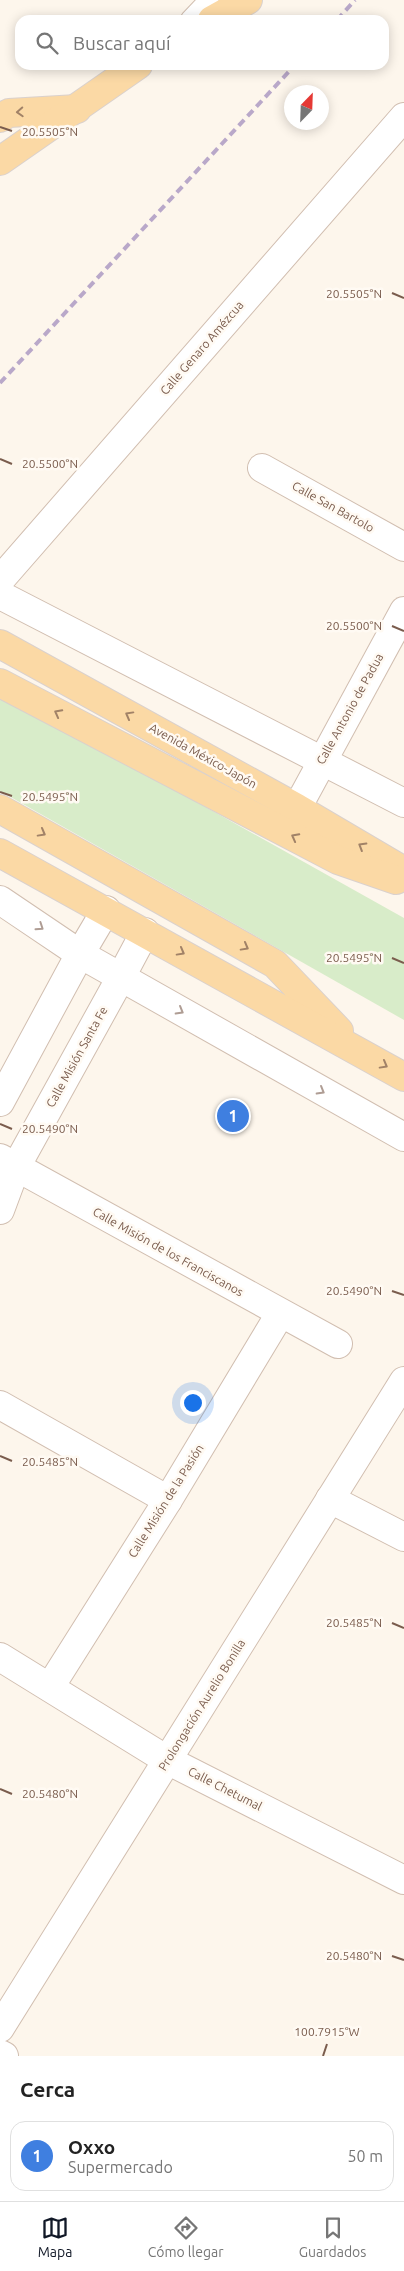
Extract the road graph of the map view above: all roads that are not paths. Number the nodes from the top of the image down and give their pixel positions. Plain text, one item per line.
1 (209, 0) edge
2 (248, 0) edge
3 (195, 15) edge
4 (221, 15) edge
5 (131, 70) edge
6 (77, 109) junction
7 (404, 117) edge
8 (0, 118) edge
9 (0, 161) edge
10 (262, 468) dead end
11 (404, 547) edge
12 (0, 580) edge
13 (0, 595) edge
14 (404, 611) edge
15 (0, 644) edge
16 (0, 683) edge
17 (323, 760) junction
18 (404, 803) edge
19 (297, 808) junction
20 (0, 809) edge
21 (0, 852) edge
22 (404, 871) edge
23 (404, 883) edge
24 (0, 900) edge
25 (106, 910) junction
26 (144, 932) junction
27 (80, 954) junction
28 (122, 977) junction
29 (359, 1052) junction
30 (404, 1077) edge
31 (0, 1102) edge
32 (404, 1138) edge
33 (8, 1162) edge
34 (0, 1210) edge
35 (280, 1314) junction
36 (338, 1344) dead end
37 (404, 1381) edge
38 (0, 1405) edge
39 (330, 1499) junction
40 (168, 1500) junction
41 (404, 1536) edge
42 (0, 1657) edge
43 (50, 1687) junction
44 (168, 1760) junction
45 (404, 1880) edge
46 (0, 2028) edge
47 (0, 2054) edge
48 (4, 2056) edge

1 - 3 lane
2 - 4 main road
5 - 6 main road
6 -> 8 main road
6 - 9 main road
7 - 12 street, Calle Genaro Amézcua
10 - 11 street, Calle San Bartolo
13 - 17 street
14 - 17 street, Calle Antonio de Padua
19 -> 15 main road, Avenida México-Japón
23 -> 16 main road
17 - 18 street
17 - 19 street, Calle Antonio de Padua
22 -> 19 main road, Avenida México-Japón
20 -> 29 main road
21 - 25 main road
24 -> 27 street
25 - 26 main road
25 - 27 street
26 - 28 street, Calle Misión Santa Fe
26 -> 29 main road
27 - 28 street
27 - 31 street
28 -> 32 street
28 - 33 street, Calle Misión Santa Fe
29 -> 30 main road
33 - 34 street, Calle Misión Santa Fe
33 - 35 street, Calle Misión de los Franciscanos
35 - 36 street, Calle Misión de los Franciscanos
35 - 40 street, Calle Misión de la Pasión
37 - 39 street, Prolongación Aurelio Bonilla
38 - 40 street
39 - 41 street
39 - 44 street, Prolongación Aurelio Bonilla
40 - 43 street, Calle Misión de la Pasión
42 - 43 street, Calle Chetumal
43 - 44 street, Calle Chetumal
44 - 45 street, Calle Chetumal
44 - 46 street, Prolongación Aurelio Bonilla
47 - 48 street

